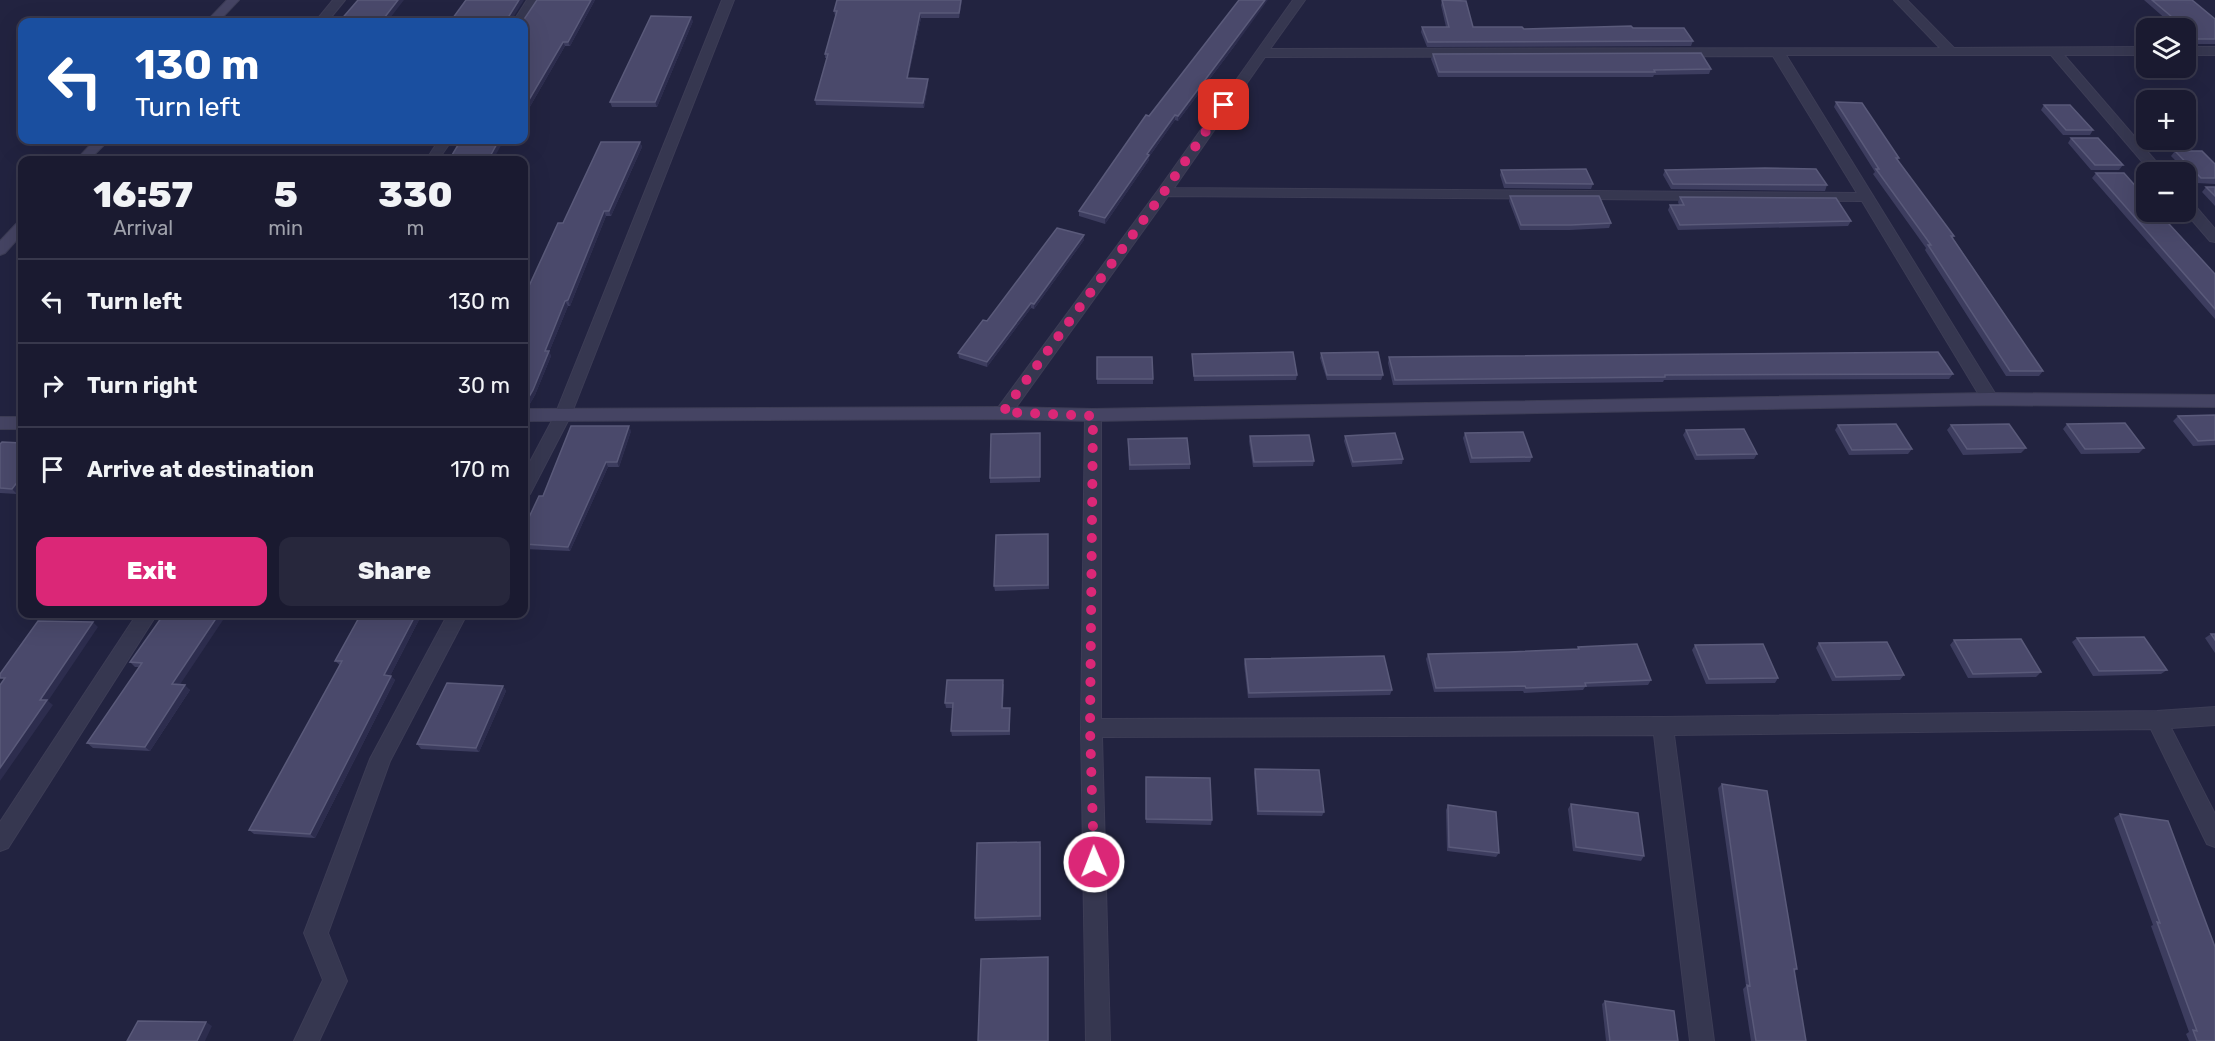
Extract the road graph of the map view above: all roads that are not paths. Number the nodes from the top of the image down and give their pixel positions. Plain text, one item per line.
1 (233, 0) edge
2 (339, 0) edge
3 (533, 0) edge
4 (728, 0) edge
5 (1299, 0) edge
6 (1900, 0) edge
7 (216, 18) edge
8 (324, 18) edge
9 (522, 18) edge
10 (1948, 50) junction
11 (2053, 50) junction
12 (2136, 51) edge
13 (2196, 51) edge
14 (2215, 51) edge
15 (1260, 52) junction
16 (1778, 53) junction
17 (98, 144) edge
18 (86, 156) edge
19 (2149, 162) edge
20 (1164, 192) junction
21 (1866, 197) junction
22 (2196, 216) edge
23 (18, 230) edge
24 (2215, 238) edge
25 (0, 250) edge
26 (1990, 399) junction
27 (2215, 401) edge
28 (1003, 412) junction
29 (528, 415) edge
30 (563, 415) junction
31 (1093, 416) junction
32 (0, 423) edge
33 (18, 423) edge
34 (528, 481) edge
35 (144, 618) edge
36 (455, 618) edge
37 (2215, 716) edge
38 (2157, 720) junction
39 (1663, 726) junction
40 (1090, 728) junction
41 (2215, 837) edge
42 (0, 841) edge
43 (306, 1041) edge
44 (1098, 1041) edge
45 (1702, 1041) edge

1 - 7 street
2 - 8 street
3 - 9 street
4 - 30 street
5 - 15 street
6 - 10 street
10 - 11 street
10 - 16 street
11 - 12 street
11 - 19 street
13 - 14 street
15 - 16 street
15 - 20 street
16 - 21 street
17 - 18 street
20 - 21 street
20 - 28 street
21 - 26 street
22 - 24 street
23 - 25 street
26 - 27 street
26 - 31 street
28 - 30 street
28 - 31 street
29 - 30 street
30 - 34 street
31 - 40 street
32 - 33 street
35 - 42 street
36 - 43 street
37 - 38 street
38 - 39 street
38 - 41 street
39 - 40 street
39 - 45 street
40 - 44 street

